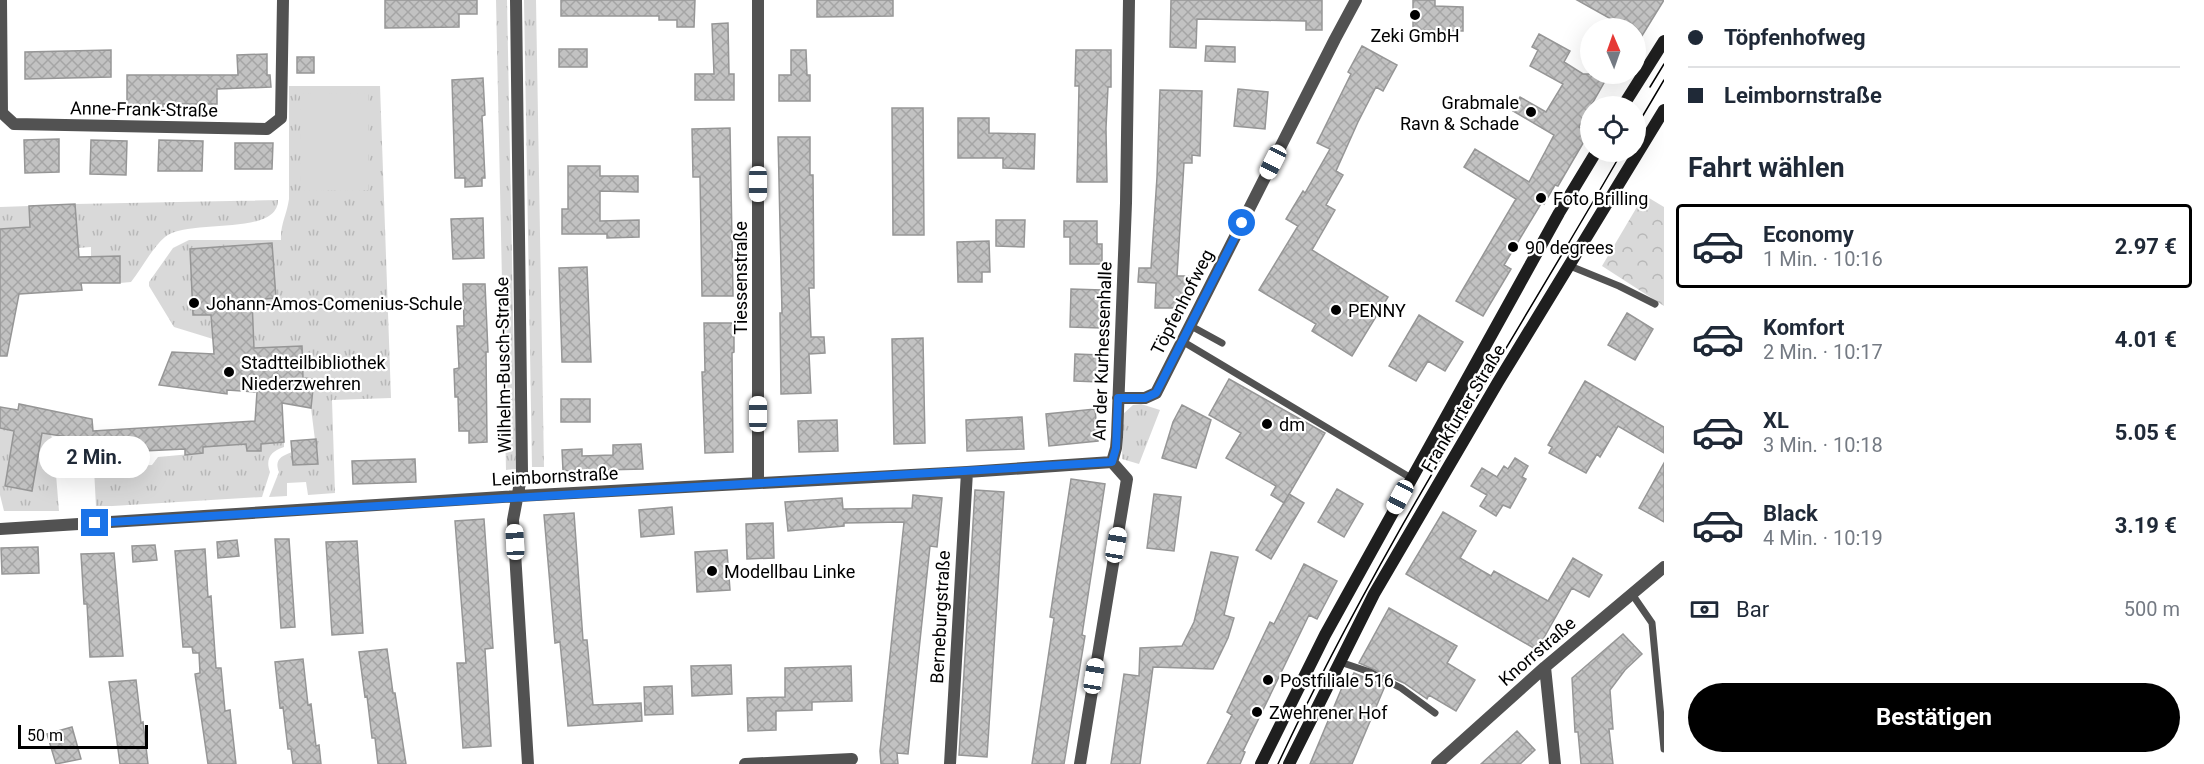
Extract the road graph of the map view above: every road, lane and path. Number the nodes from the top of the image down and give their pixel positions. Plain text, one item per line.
1 (1, 0) edge
2 (283, 0) edge
3 (516, 0) edge
4 (758, 0) edge
5 (1129, 0) edge
6 (1356, 0) edge
7 (1662, 49) edge
8 (1630, 96) edge
9 (1664, 110) edge
10 (1590, 162) edge
11 (1570, 266) junction
12 (1655, 304) dead end
13 (1191, 326) junction
14 (1182, 342) junction
15 (1222, 343) dead end
16 (1118, 398) junction
17 (1112, 462) junction
18 (967, 472) junction
19 (1411, 478) junction
20 (758, 483) junction
21 (518, 496) junction
22 (0, 529) edge
23 (1664, 567) edge
24 (1632, 594) junction
25 (1340, 662) junction
26 (1545, 667) junction
27 (1435, 713) dead end
28 (1664, 749) edge
29 (852, 759) dead end
30 (528, 764) edge
31 (745, 764) edge
32 (950, 764) edge
33 (1080, 764) edge
34 (1261, 764) edge
35 (1289, 764) edge
36 (1437, 764) edge
37 (1555, 764) edge

1 - 2 street, Anne-Frank-Straße
3 - 21 street, Wilhelm-Busch-Straße
4 - 20 street, Tiessenstraße
5 - 16 street, An der Kurhessenhalle
6 - 13 street, Töpfenhofweg
7 - 8 main road
9 - 11 main road, Frankfurter Straße
10 - 19 main road, Frankfurter Straße
11 - 12 lane
11 - 25 main road, Frankfurter Straße
13 - 14 street, Töpfenhofweg
13 - 15 lane
14 - 16 street, Töpfenhofweg
14 - 19 lane
16 - 17 street, An der Kurhessenhalle
17 - 18 street, Leimbornstraße
17 - 33 street, An der Kurhessenhalle
18 - 20 street, Leimbornstraße
18 - 32 street, Berneburgstraße
19 - 34 main road, Frankfurter Straße
20 - 21 street, Leimbornstraße
21 - 22 street, Leimbornstraße
21 - 30 street, Wilhelm-Busch-Straße
23 - 24 street, Knorrstraße
24 - 26 street, Knorrstraße
24 - 28 lane
25 - 27 lane
25 - 35 main road, Frankfurter Straße
26 - 36 street, Knorrstraße
26 - 37 street
29 - 31 street

